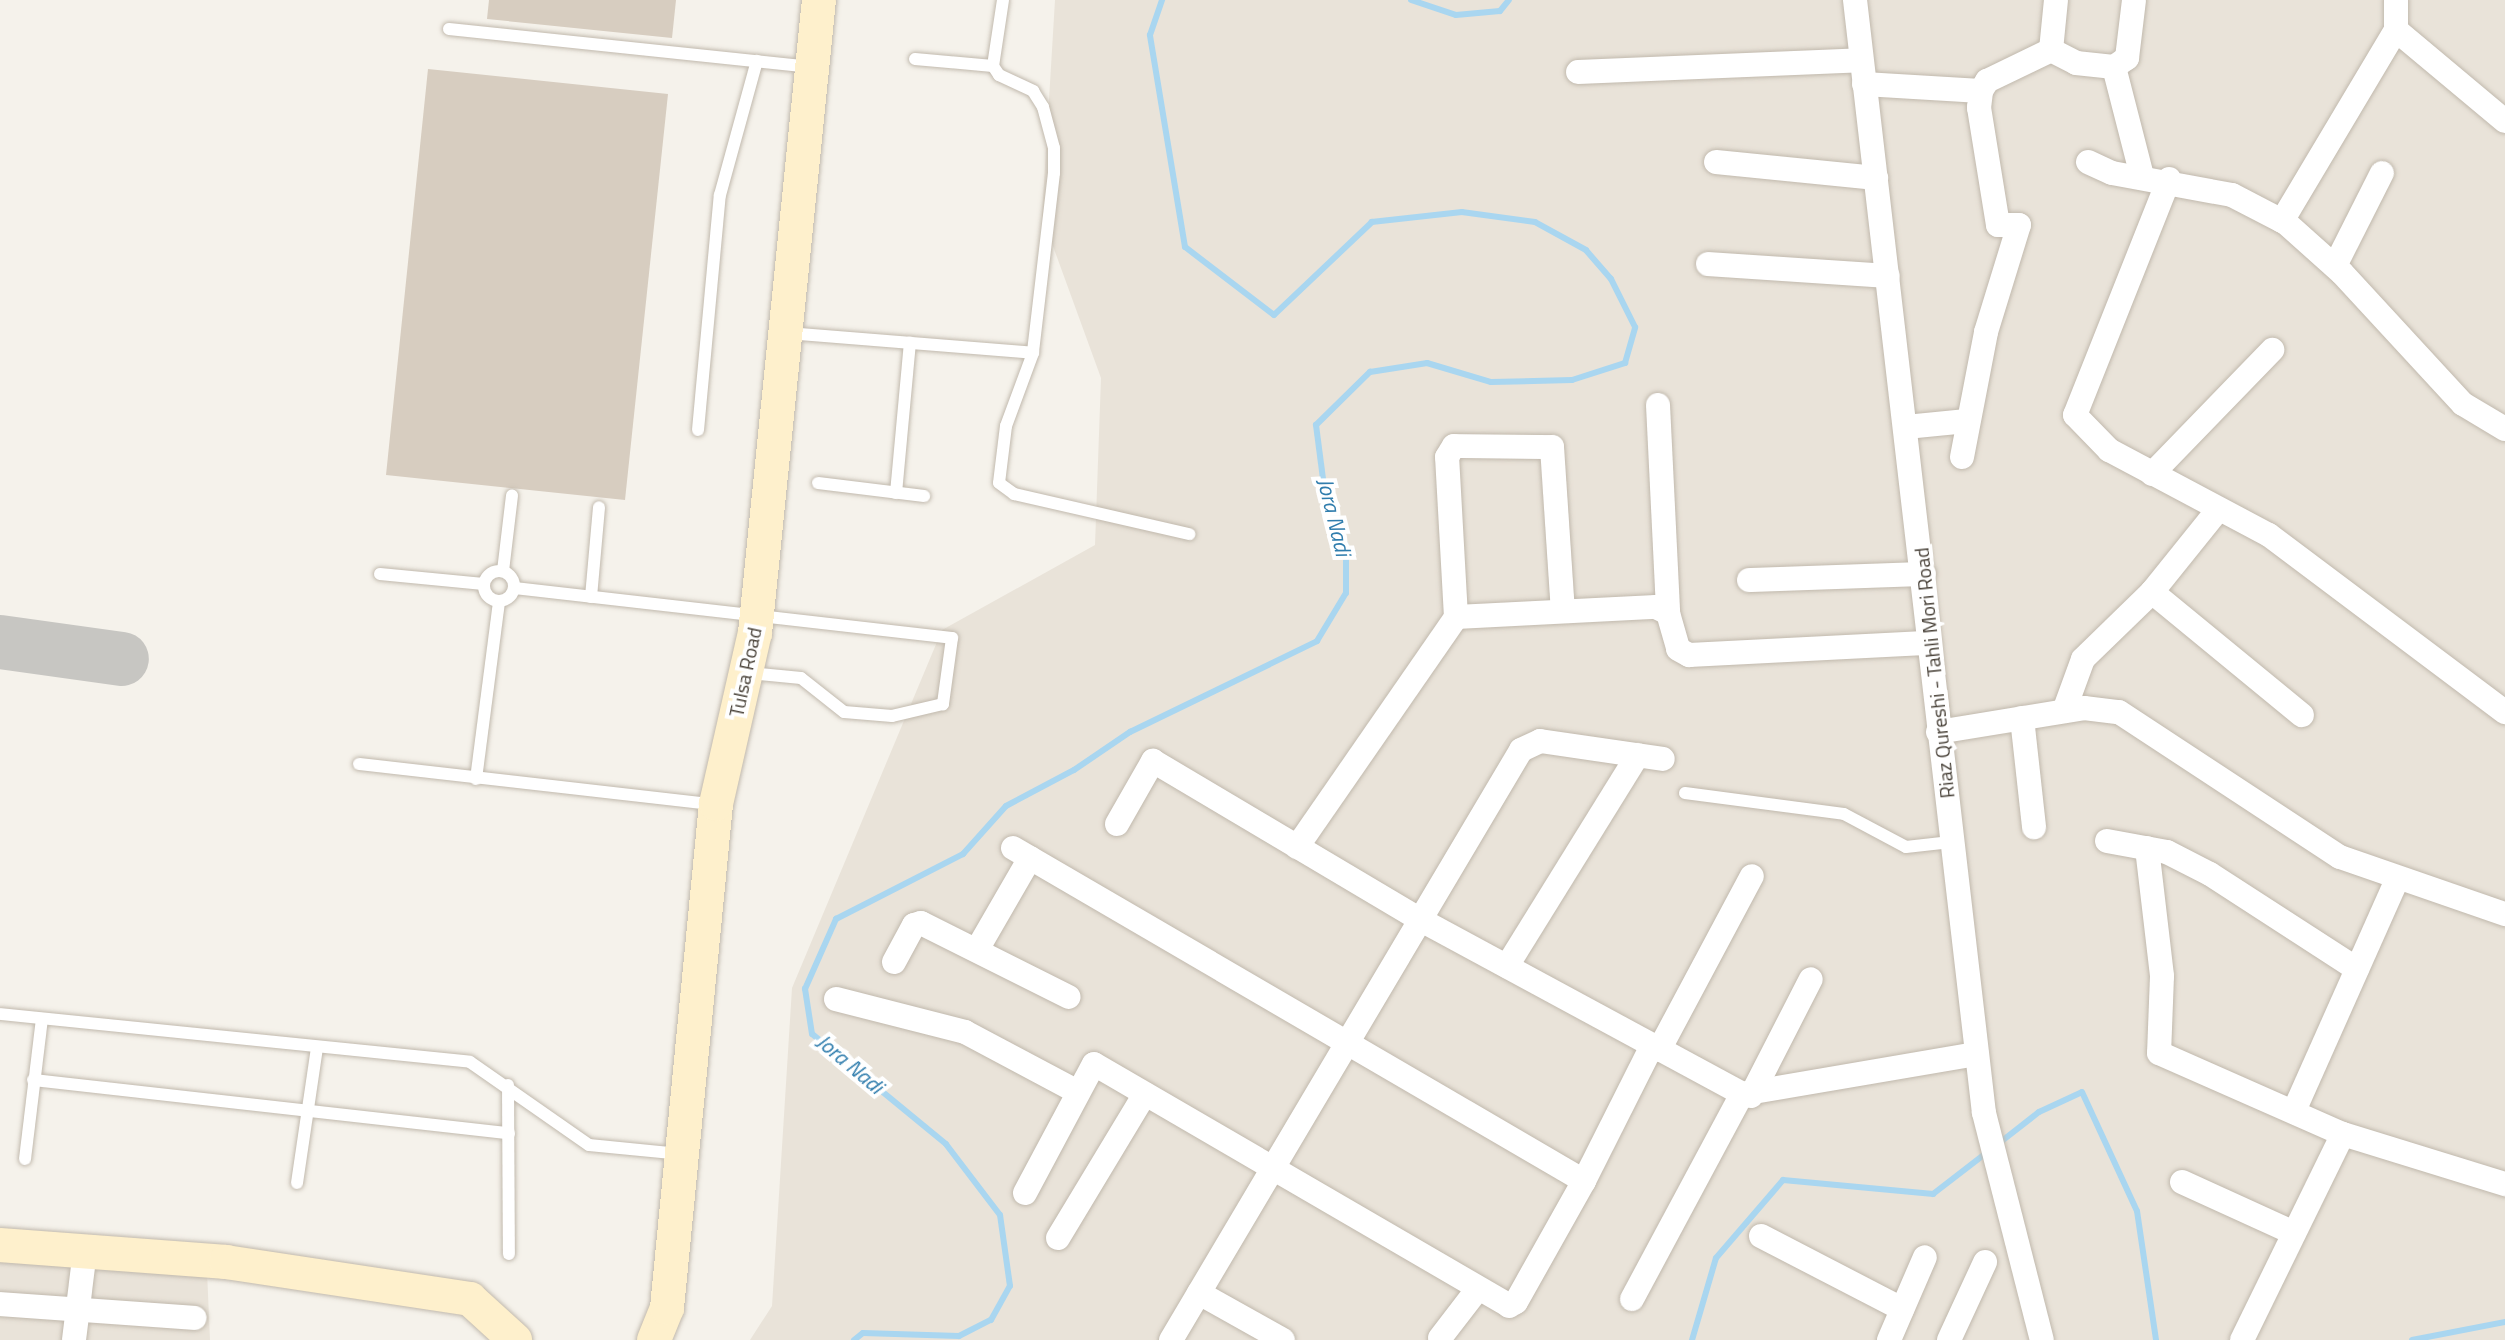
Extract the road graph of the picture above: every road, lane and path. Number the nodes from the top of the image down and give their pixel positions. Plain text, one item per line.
1 (819, 0) edge
2 (1003, 0) edge
3 (1855, 0) edge
4 (2056, 0) edge
5 (2134, 0) edge
6 (2396, 0) edge
7 (449, 29) dead end
8 (2396, 30) junction
9 (2051, 50) junction
10 (915, 59) dead end
11 (757, 61) junction
12 (993, 66) junction
13 (812, 67) junction
14 (2114, 67) junction
15 (1578, 72) dead end
16 (1862, 72) junction
17 (1981, 91) junction
18 (2505, 121) edge
19 (1716, 162) dead end
20 (2088, 162) dead end
21 (2382, 173) dead end
22 (2142, 176) junction
23 (1876, 178) junction
24 (2169, 179) junction
25 (2282, 221) junction
26 (1708, 264) dead end
27 (2335, 266) junction
28 (1888, 276) junction
29 (784, 333) junction
30 (910, 343) junction
31 (2272, 350) dead end
32 (1033, 353) junction
33 (1658, 405) dead end
34 (1967, 421) junction
35 (1906, 427) junction
36 (2505, 429) edge
37 (698, 430) dead end
38 (1962, 457) dead end
39 (2152, 474) junction
40 (818, 483) dead end
41 (896, 493) junction
42 (512, 496) dead end
43 (924, 496) dead end
44 (599, 507) dead end
45 (2218, 510) junction
46 (1189, 534) dead end
47 (503, 571) junction
48 (380, 574) dead end
49 (1924, 574) junction
50 (1749, 580) dead end
51 (484, 584) junction
52 (514, 588) junction
53 (2152, 592) junction
54 (591, 597) junction
55 (499, 601) junction
56 (1563, 611) junction
57 (757, 613) junction
58 (1668, 613) junction
59 (1456, 617) junction
60 (1930, 643) junction
61 (746, 672) junction
62 (2064, 711) junction
63 (2505, 712) edge
64 (2302, 715) dead end
65 (2022, 718) junction
66 (1938, 732) junction
67 (1638, 755) junction
68 (1663, 759) dead end
69 (359, 764) dead end
70 (476, 779) junction
71 (1685, 793) dead end
72 (716, 804) junction
73 (1117, 824) dead end
74 (2034, 827) dead end
75 (2107, 841) dead end
76 (1951, 842) junction
77 (1297, 847) junction
78 (2147, 848) junction
79 (1752, 876) dead end
80 (2397, 880) junction
81 (2505, 914) edge
82 (1419, 919) junction
83 (978, 948) junction
84 (894, 962) dead end
85 (1507, 966) junction
86 (2357, 969) junction
87 (1811, 979) dead end
88 (1069, 997) dead end
89 (836, 999) dead end
90 (0, 1014) edge
91 (42, 1019) junction
92 (1346, 1044) junction
93 (317, 1047) junction
94 (1655, 1048) junction
95 (1977, 1054) junction
96 (33, 1080) junction
97 (508, 1085) junction
98 (1078, 1092) junction
99 (1145, 1094) junction
100 (1746, 1095) junction
101 (304, 1109) junction
102 (2294, 1111) junction
103 (509, 1133) junction
104 (2343, 1134) junction
105 (680, 1154) junction
106 (25, 1159) dead end
107 (1272, 1169) junction
108 (1584, 1181) junction
109 (2182, 1182) dead end
110 (297, 1183) dead end
111 (2505, 1184) edge
112 (1025, 1193) dead end
113 (2294, 1233) junction
114 (1761, 1236) dead end
115 (1058, 1238) dead end
116 (0, 1245) edge
117 (85, 1251) junction
118 (509, 1254) dead end
119 (1925, 1257) dead end
120 (1985, 1262) dead end
121 (1477, 1290) junction
122 (1199, 1293) junction
123 (1632, 1299) dead end
124 (0, 1304) edge
125 (1902, 1309) junction
126 (78, 1310) junction
127 (194, 1318) dead end
128 (1440, 1338) edge
129 (74, 1340) edge
130 (515, 1340) edge
131 (654, 1340) edge
132 (1171, 1340) edge
133 (1283, 1340) edge
134 (1889, 1340) edge
135 (1949, 1340) edge
136 (2042, 1340) edge
137 (2242, 1340) edge

1 - 13 street, Tulsa Road
2 - 12 lane
3 - 16 street, Riaz Qureshi - Tahli Mori Road
4 - 9 street
5 - 14 street
6 - 8 street
7 - 11 lane
8 - 18 street
8 - 25 street
9 - 14 street
9 - 17 street
10 - 12 lane
11 - 13 lane
11 - 37 lane
12 - 32 lane
13 - 29 street, Tulsa Road
14 - 22 street
15 - 16 street
16 - 17 street
16 - 23 street, Riaz Qureshi - Tahli Mori Road
17 - 34 street
19 - 23 street
20 - 22 street
21 - 27 street
22 - 24 street
23 - 28 street, Riaz Qureshi - Tahli Mori Road
24 - 25 street
24 - 39 street
25 - 27 street
26 - 28 street
27 - 36 street
28 - 35 street, Riaz Qureshi - Tahli Mori Road
29 - 30 lane
29 - 57 street, Tulsa Road
30 - 32 lane
30 - 41 lane
31 - 39 street
32 - 46 lane
33 - 58 street
34 - 35 street
34 - 38 street
35 - 49 street, Riaz Qureshi - Tahli Mori Road
39 - 45 street
40 - 41 lane
41 - 43 lane
42 - 47 lane
44 - 54 lane
45 - 53 street
45 - 63 street
47 - 51 lane
47 - 52 lane
48 - 51 lane
49 - 50 street
49 - 60 street, Riaz Qureshi - Tahli Mori Road
51 - 55 lane
52 - 54 lane
52 - 55 lane
53 - 62 street
53 - 64 street
54 - 57 lane
55 - 70 lane
56 - 58 street
56 - 59 street
56 - 59 street
57 - 61 street, Tulsa Road
57 - 61 lane
58 - 60 street
59 - 77 street
60 - 66 street, Riaz Qureshi - Tahli Mori Road
61 - 72 street, Tulsa Road
62 - 65 street
62 - 80 street
65 - 66 street
65 - 74 street
66 - 76 street, Riaz Qureshi - Tahli Mori Road
67 - 68 street
67 - 82 street
67 - 85 street
69 - 70 lane
70 - 72 lane
71 - 76 lane
72 - 105 street, Tulsa Road
73 - 77 street
75 - 78 street
76 - 95 street, Riaz Qureshi - Tahli Mori Road
77 - 82 street
78 - 86 street
78 - 102 street
79 - 94 street
80 - 81 street
80 - 86 street
82 - 85 street
82 - 92 street
83 - 84 street
83 - 88 street
83 - 92 street
85 - 94 street
86 - 102 street
87 - 100 street
89 - 98 street
90 - 91 lane
91 - 93 lane
91 - 96 lane
92 - 107 street
92 - 108 street
93 - 97 lane
93 - 101 lane
94 - 100 street
94 - 108 street
95 - 100 street
95 - 136 street, Riaz Qureshi - Tahli Mori Road
96 - 101 lane
96 - 106 lane
97 - 103 lane
97 - 105 lane
98 - 99 street
98 - 112 street
99 - 107 street
99 - 115 street
100 - 123 street
101 - 103 lane
101 - 110 lane
102 - 104 street
103 - 118 lane
104 - 111 street
104 - 113 street
105 - 131 street, Tulsa Road
107 - 121 street
107 - 122 street
108 - 121 street
109 - 113 street
113 - 137 street
114 - 125 street
116 - 117 street
117 - 126 street
117 - 130 street
119 - 125 street
120 - 135 street
121 - 128 street
122 - 132 street
122 - 133 street
124 - 126 street
125 - 134 street
126 - 127 street
126 - 129 street

